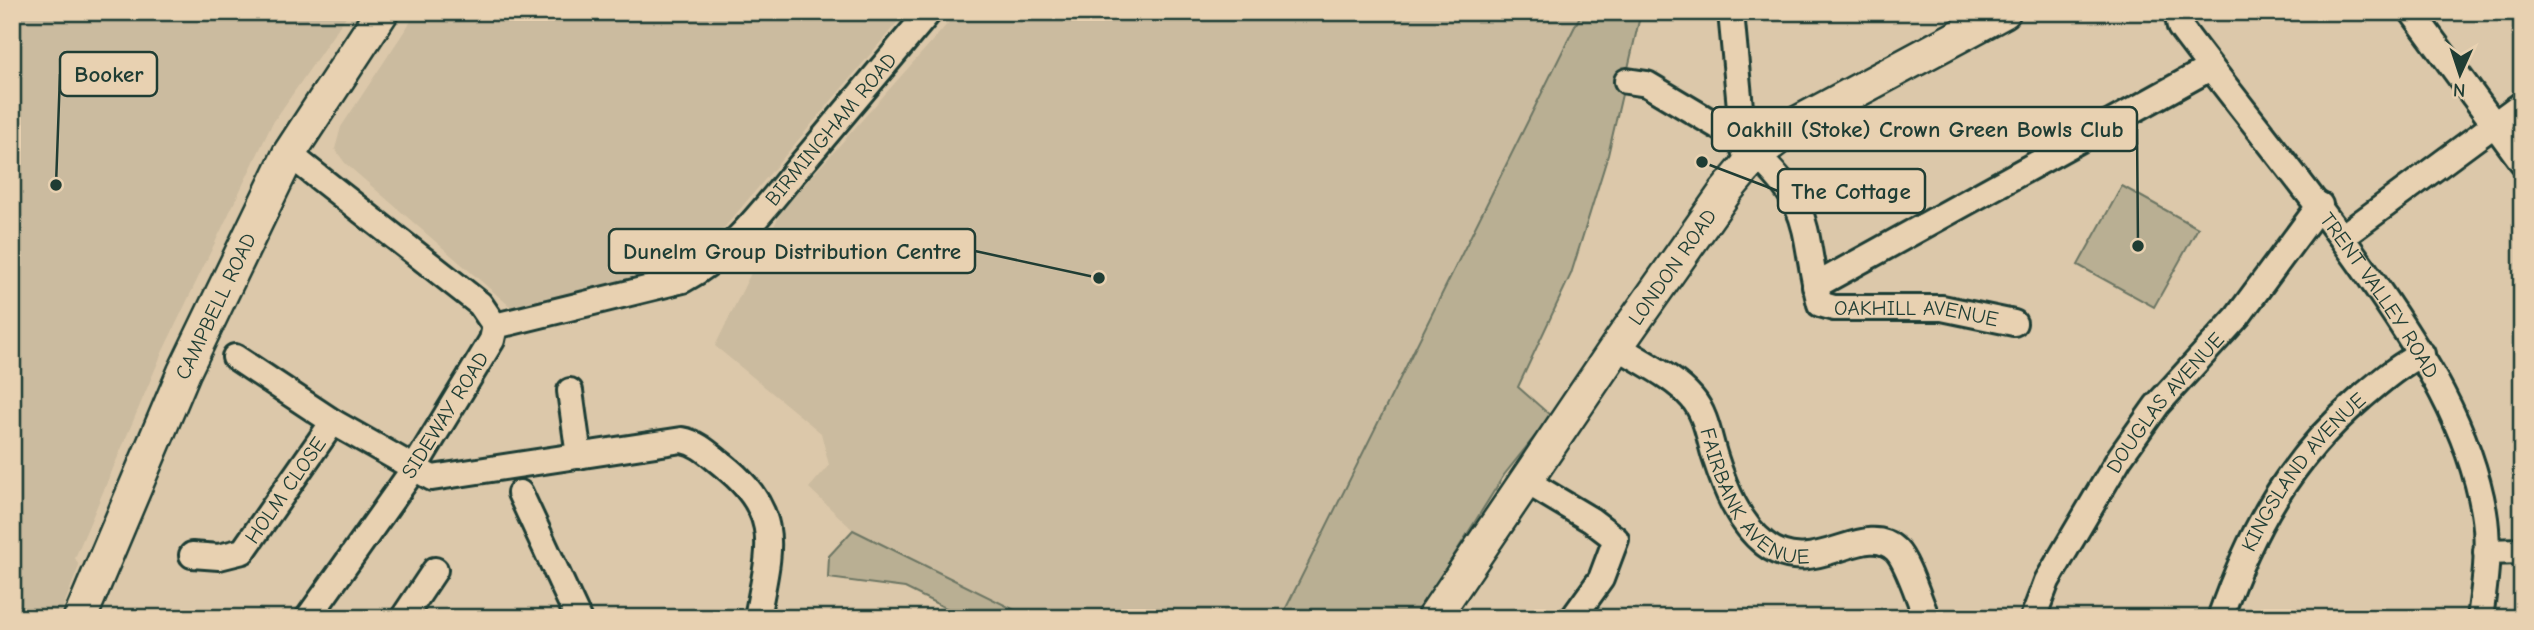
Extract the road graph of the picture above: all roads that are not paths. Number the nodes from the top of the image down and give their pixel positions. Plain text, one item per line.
1 (382, 12) edge
2 (929, 12) edge
3 (1731, 12) edge
4 (2004, 12) edge
5 (2177, 12) edge
6 (2412, 12) edge
7 (2210, 68) junction
8 (1627, 81) dead end
9 (2522, 104) edge
10 (2494, 124) junction
11 (1749, 151) junction
12 (289, 155) junction
13 (2522, 162) edge
14 (2320, 205) junction
15 (2342, 237) junction
16 (1815, 286) junction
17 (2014, 323) dead end
18 (495, 326) junction
19 (1617, 346) junction
20 (2422, 354) junction
21 (235, 357) dead end
22 (570, 391) dead end
23 (333, 422) junction
24 (579, 456) junction
25 (413, 470) junction
26 (1524, 480) junction
27 (520, 493) dead end
28 (2522, 551) edge
29 (2486, 552) junction
30 (192, 555) dead end
31 (435, 570) dead end
32 (300, 614) edge
33 (80, 618) edge
34 (403, 618) edge
35 (578, 618) edge
36 (757, 618) edge
37 (1433, 618) edge
38 (1573, 618) edge
39 (1927, 618) edge
40 (2033, 618) edge
41 (2220, 618) edge
42 (2480, 618) edge

1 - 12 main road, CAMPBELL ROAD
2 - 18 street, BIRMINGHAM ROAD
3 - 11 street
4 - 11 main road, LONDON ROAD
5 - 7 street, TRENT VALLEY ROAD
6 - 10 street
7 - 14 street, TRENT VALLEY ROAD
7 - 16 street
8 - 11 street
9 - 10 street
10 - 13 street
10 - 15 street
11 - 16 street, OAKHILL AVENUE
11 - 19 main road, LONDON ROAD
12 - 18 street, SIDEWAY ROAD
12 - 33 main road, CAMPBELL ROAD
14 - 15 street, TRENT VALLEY ROAD
14 - 40 street, DOUGLAS AVENUE
15 - 20 street, TRENT VALLEY ROAD
16 - 17 street, OAKHILL AVENUE
18 - 25 street, SIDEWAY ROAD
19 - 26 main road, LONDON ROAD
19 - 39 street, FAIRBANK AVENUE
20 - 29 street, TRENT VALLEY ROAD
20 - 41 street, KINGSLAND AVENUE
21 - 23 street
22 - 24 street
23 - 25 street
23 - 30 street, HOLM CLOSE
24 - 25 street
24 - 36 street
25 - 32 street, SIDEWAY ROAD
26 - 37 main road, LONDON ROAD
26 - 38 street
27 - 35 street
28 - 29 street
29 - 42 street, TRENT VALLEY ROAD
31 - 34 street

